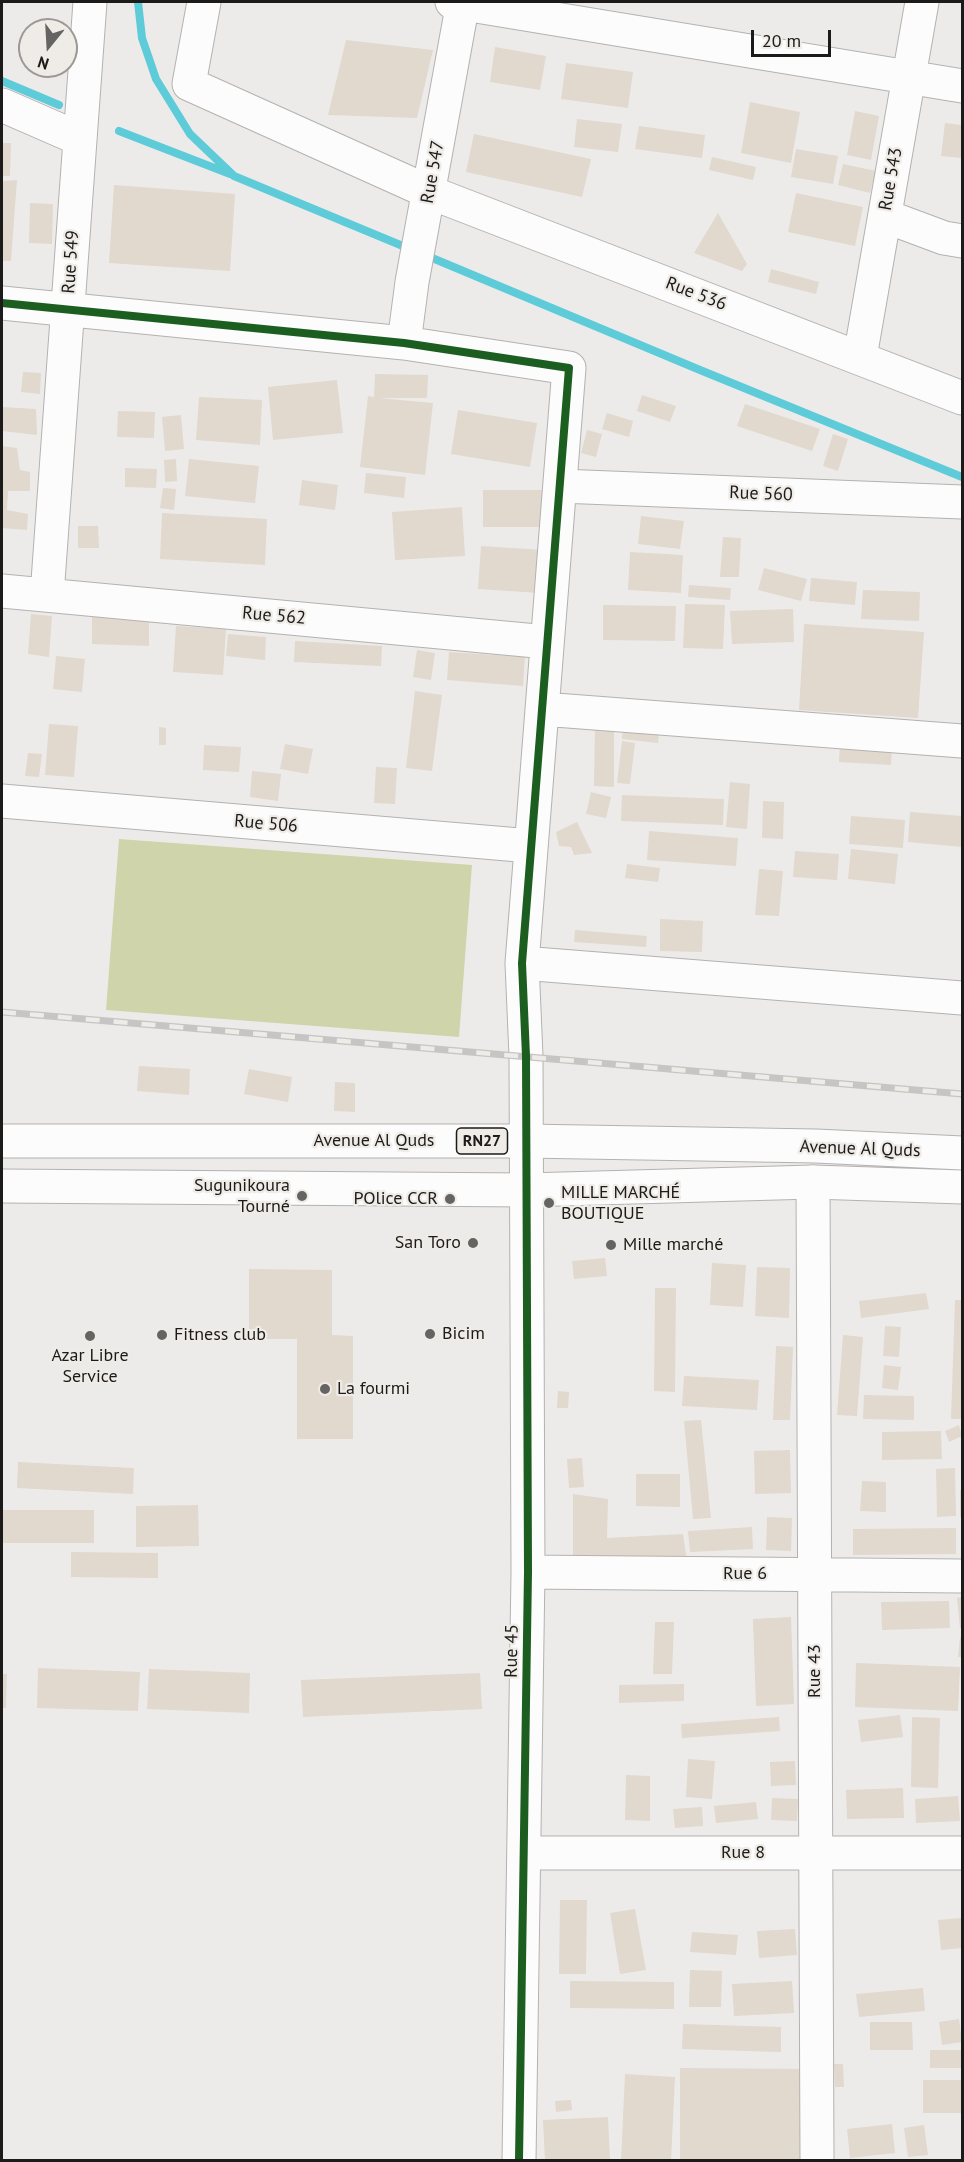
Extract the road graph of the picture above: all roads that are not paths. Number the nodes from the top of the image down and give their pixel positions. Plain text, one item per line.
1 (90, 2) edge
2 (204, 2) edge
3 (459, 2) edge
4 (921, 2) edge
5 (908, 77) junction
6 (963, 86) edge
7 (2, 105) edge
8 (80, 139) junction
9 (426, 208) junction
10 (885, 216) junction
11 (963, 241) edge
12 (2, 303) edge
13 (68, 310) junction
14 (404, 344) junction
15 (860, 357) junction
16 (963, 398) edge
17 (560, 486) junction
18 (963, 502) edge
19 (2, 591) edge
20 (47, 595) junction
21 (547, 642) junction
22 (542, 709) junction
23 (963, 741) edge
24 (2, 801) edge
25 (531, 846) junction
26 (522, 963) junction
27 (963, 998) edge
28 (2, 1141) edge
29 (525, 1142) junction
30 (963, 1153) edge
31 (813, 1182) junction
32 (2, 1186) edge
33 (963, 1187) edge
34 (526, 1190) junction
35 (528, 1572) junction
36 (814, 1574) junction
37 (963, 1576) edge
38 (524, 1853) junction
39 (816, 1853) junction
40 (963, 1853) edge
41 (519, 2160) edge
42 (817, 2160) edge

1 - 8 street, Rue 549
2 - 9 street, Rue 536
3 - 5 street
3 - 9 street, Rue 547
4 - 5 street, Rue 543
5 - 6 street
5 - 10 street, Rue 543
7 - 8 street
8 - 13 street, Rue 549
9 - 14 street, Rue 547
9 - 15 street, Rue 536
10 - 11 street
10 - 15 street, Rue 543
12 - 13 street
13 - 14 street
13 - 20 street, Rue 549
14 - 17 street, Rue 45
15 - 16 street, Rue 536
17 - 18 street, Rue 560
17 - 21 street, Rue 45
19 - 20 street, Rue 562
20 - 21 street, Rue 562
21 - 22 street, Rue 45
22 - 23 street
22 - 25 street, Rue 45
24 - 25 street, Rue 506
25 - 26 street, Rue 45
26 - 27 street
26 - 29 street, Rue 45
28 - 29 street, Avenue Al Quds / RN27
29 - 30 street, Avenue Al Quds / RN27
29 - 34 street, Rue 45
31 - 33 street, Avenue Al Quds
31 - 34 street, Avenue Al Quds
31 - 36 street, Rue 43
32 - 34 street, Avenue Al Quds
34 - 35 street, Rue 45
35 - 36 street, Rue 6
35 - 38 street, Rue 45
36 - 37 street, Rue 6
36 - 39 street, Rue 43
38 - 39 street, Rue 8
38 - 41 street, Rue 45
39 - 40 street, Rue 8
39 - 42 street, Rue 43

